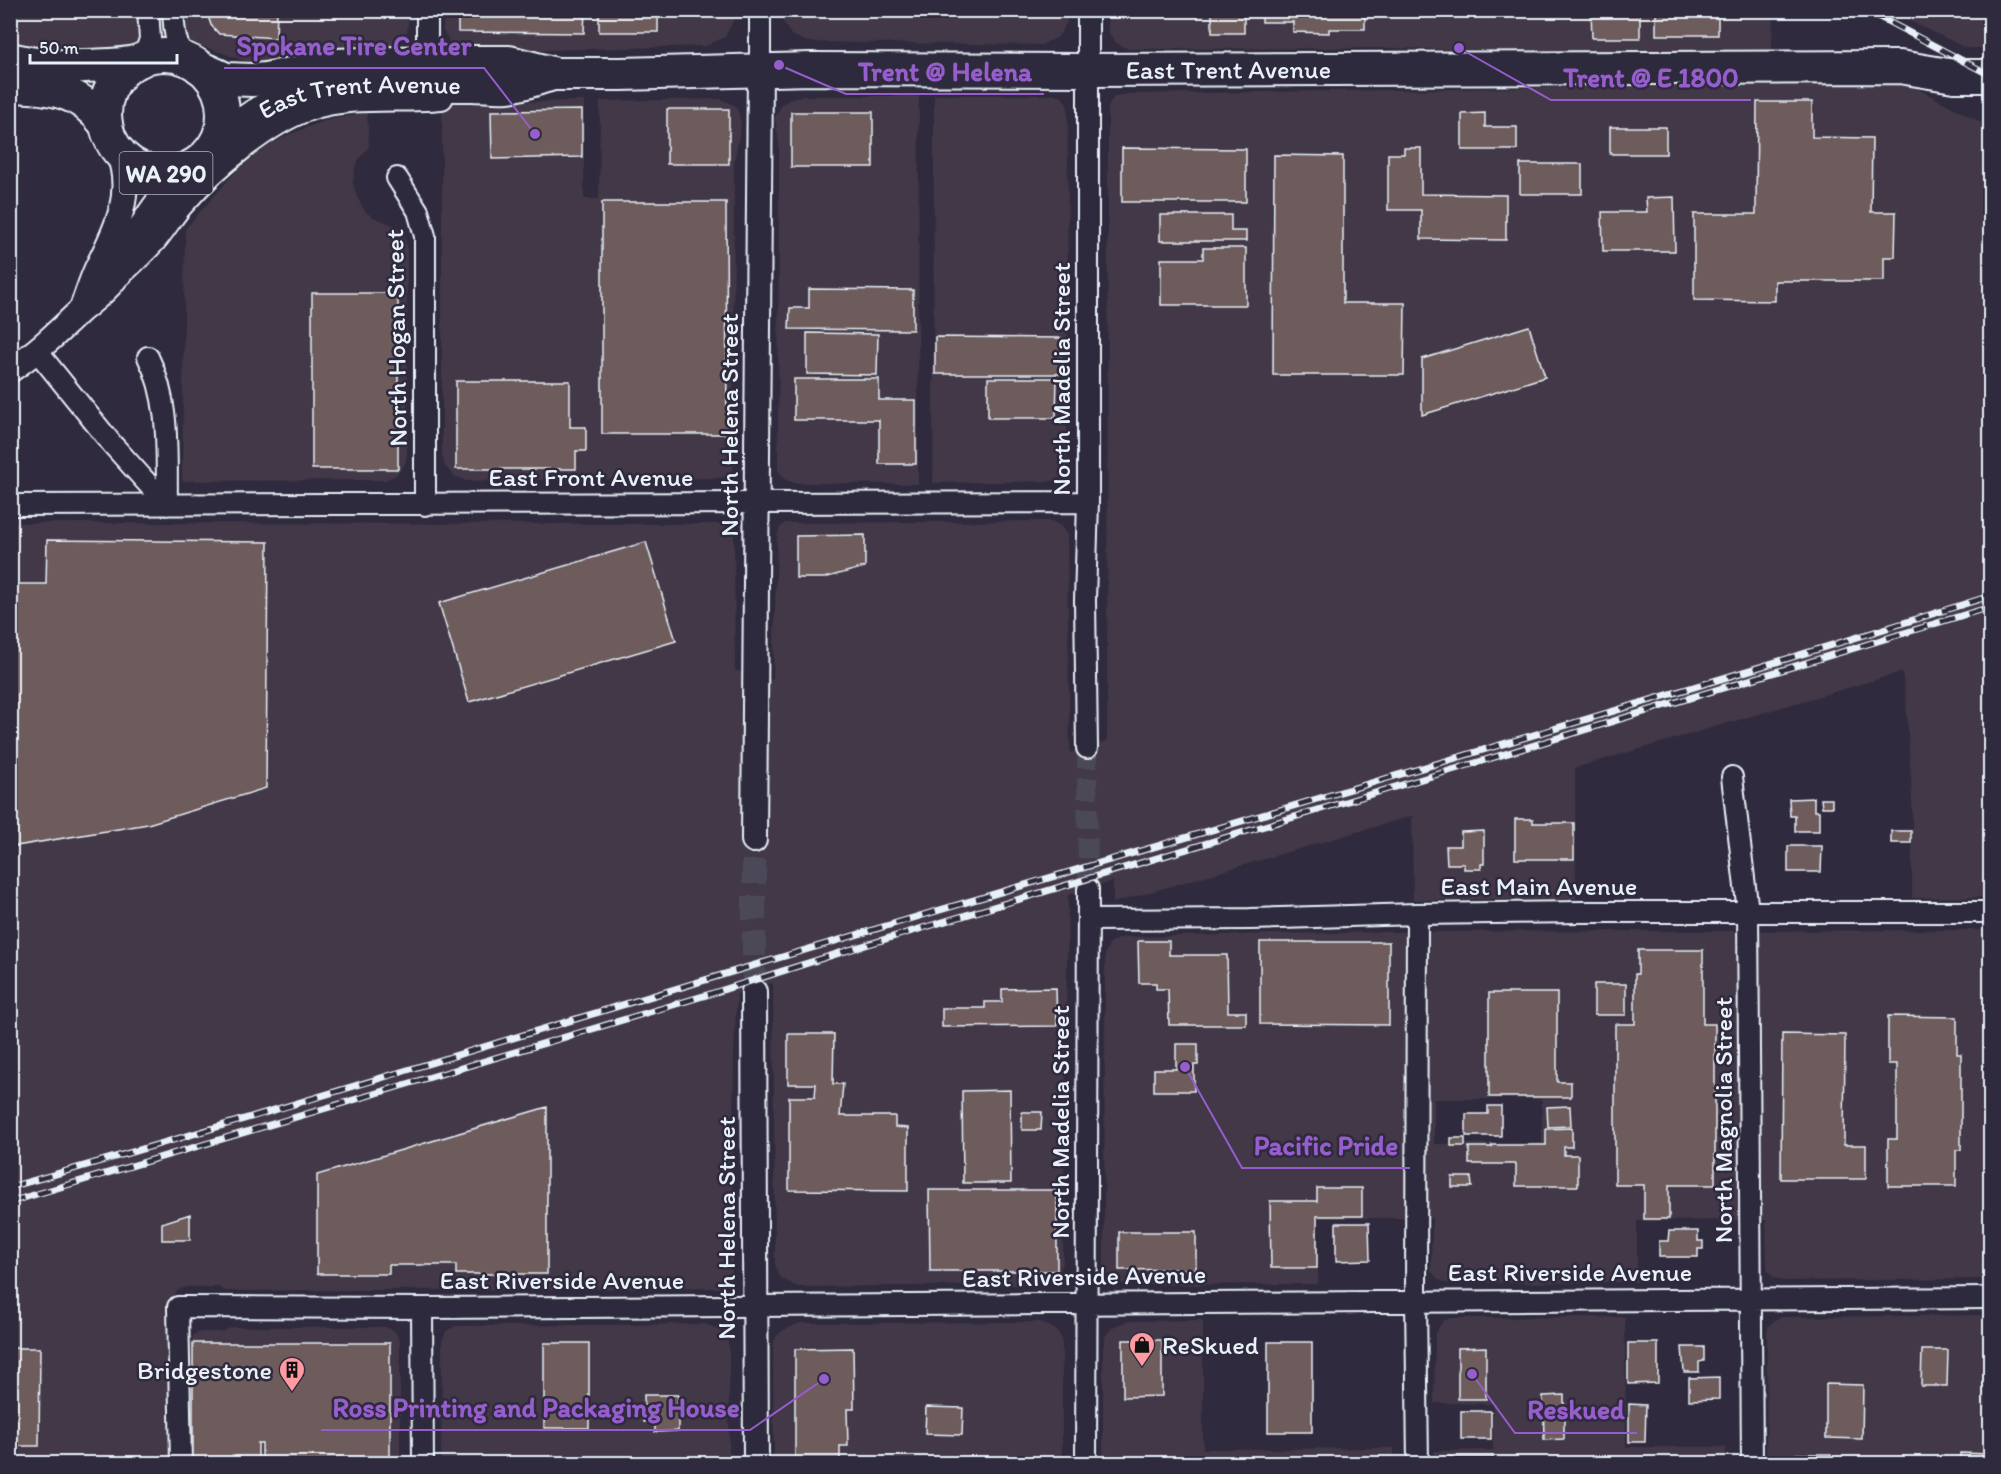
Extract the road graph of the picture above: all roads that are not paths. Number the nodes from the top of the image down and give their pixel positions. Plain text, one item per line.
1 (148, 10) edge
2 (173, 10) edge
3 (427, 10) edge
4 (760, 10) edge
5 (1088, 10) edge
6 (1990, 56) edge
7 (10, 60) edge
8 (141, 60) junction
9 (193, 63) junction
10 (1900, 67) junction
11 (760, 70) junction
12 (1088, 70) junction
13 (427, 73) junction
14 (555, 74) junction
15 (1990, 76) edge
16 (10, 86) edge
17 (509, 86) junction
18 (112, 138) junction
19 (201, 158) junction
20 (397, 178) dead end
21 (115, 278) junction
22 (81, 310) junction
23 (38, 351) junction
24 (148, 357) dead end
25 (10, 370) edge
26 (1088, 502) junction
27 (757, 503) junction
28 (10, 505) edge
29 (166, 505) junction
30 (425, 505) junction
31 (1087, 748) tunnel mouth
32 (1732, 777) dead end
33 (754, 840) tunnel mouth
34 (1088, 889) tunnel mouth
35 (1748, 912) junction
36 (1990, 912) edge
37 (1418, 914) junction
38 (1088, 920) junction
39 (754, 992) tunnel mouth
40 (1751, 1298) junction
41 (1990, 1298) edge
42 (1416, 1300) junction
43 (1085, 1303) junction
44 (755, 1305) junction
45 (422, 1308) junction
46 (181, 1464) edge
47 (423, 1464) edge
48 (756, 1464) edge
49 (1086, 1464) edge
50 (1418, 1464) edge
51 (1752, 1464) edge

1 - 8 street
2 - 9 street
3 - 13 street
4 - 11 street, North Helena Street
5 - 12 street, North Madelia Street
6 - 10 main road, East Trent Avenue / WA 290
7 - 8 main road, WA 290
8 - 9 main road, WA 290
8 - 18 main road
9 - 13 main road, East Trent Avenue / WA 290
9 - 19 main road
10 - 12 main road, East Trent Avenue / WA 290
10 - 15 main road, East Trent Avenue / WA 290
11 - 12 main road, East Trent Avenue / WA 290
11 - 14 main road, East Trent Avenue / WA 290
11 - 27 street, North Helena Street
12 - 26 street, North Madelia Street
13 - 14 main road, East Trent Avenue / WA 290
13 - 17 main road, East Trent Avenue / WA 290
13 - 19 main road, East Trent Avenue / WA 290
14 - 17 main road, East Trent Avenue / WA 290
16 - 18 main road, WA 290
17 - 21 street
18 - 19 main road, WA 290
18 - 22 street
19 - 21 street
20 - 30 street, North Hogan Street
21 - 22 street
22 - 23 street
23 - 25 street
23 - 29 street
24 - 29 street
26 - 27 street, East Front Avenue
26 - 31 street, North Madelia Street
27 - 30 street, East Front Avenue
27 - 33 street, North Helena Street
28 - 29 street, East Front Avenue
29 - 30 street, East Front Avenue
32 - 35 street, North Magnolia Street
34 - 38 street, North Madelia Street
35 - 36 street, East Main Avenue
35 - 37 street, East Main Avenue
35 - 40 street, North Magnolia Street
37 - 38 street, East Main Avenue
37 - 42 street
38 - 43 street, North Madelia Street
39 - 44 street, North Helena Street
40 - 41 street, East Riverside Avenue
40 - 42 street, East Riverside Avenue
40 - 51 street, North Magnolia Street
42 - 43 street, East Riverside Avenue
42 - 50 street
43 - 44 street, East Riverside Avenue
43 - 49 street, North Madelia Street
44 - 45 street, East Riverside Avenue
44 - 48 street, North Helena Street
45 - 46 street, East Riverside Avenue
45 - 47 street

